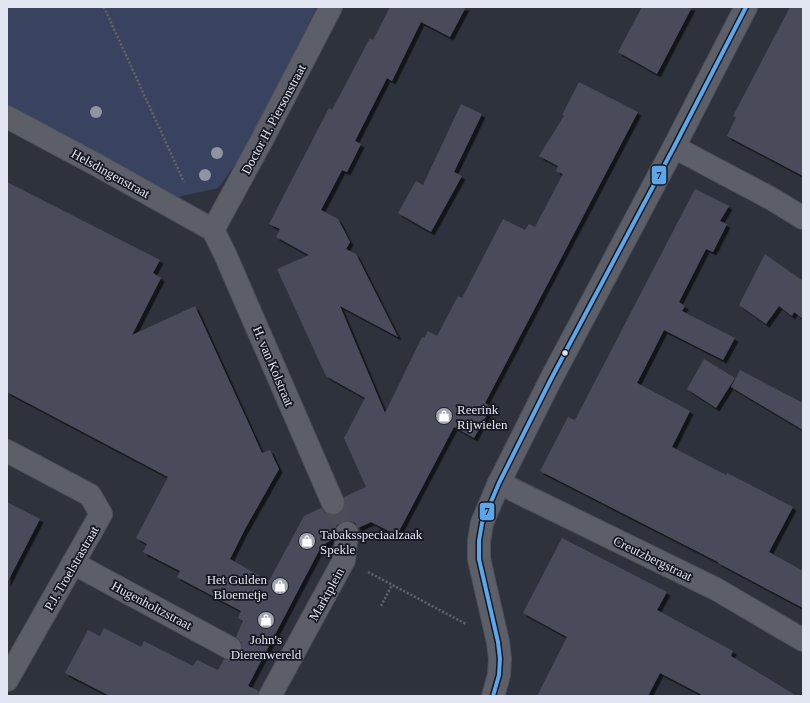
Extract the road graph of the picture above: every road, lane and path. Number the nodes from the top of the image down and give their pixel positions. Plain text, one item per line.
1 (104, 7) edge
2 (331, 7) edge
3 (746, 7) edge
4 (7, 118) edge
5 (674, 147) junction
6 (187, 188) dead end
7 (803, 218) edge
8 (213, 230) junction
9 (7, 451) edge
10 (499, 483) junction
11 (333, 503) tunnel mouth
12 (347, 533) tunnel mouth
13 (344, 560) junction
14 (73, 563) junction
15 (392, 585) junction
16 (381, 606) dead end
17 (803, 640) edge
18 (498, 642) junction
19 (230, 648) dead end
20 (7, 680) edge
21 (270, 696) edge
22 (494, 696) edge

1 - 6 path
2 - 8 street, Doctor H. Piersonstraat
3 - 5 street
4 - 8 street, Helsdingenstraat
5 - 7 street
5 - 10 street
8 - 11 street, H. van Kolstraat
9 - 14 street, P.J. Troelstrastraat
10 - 17 street, Creutzbergstraat
10 - 18 street
12 - 13 street
13 - 15 path, Marktplein
13 - 21 street, Marktplein
14 - 19 street, Hugenholtzstraat
14 - 20 street, P.J. Troelstrastraat
15 - 16 path
15 - 18 path, Marktplein
18 - 22 street

